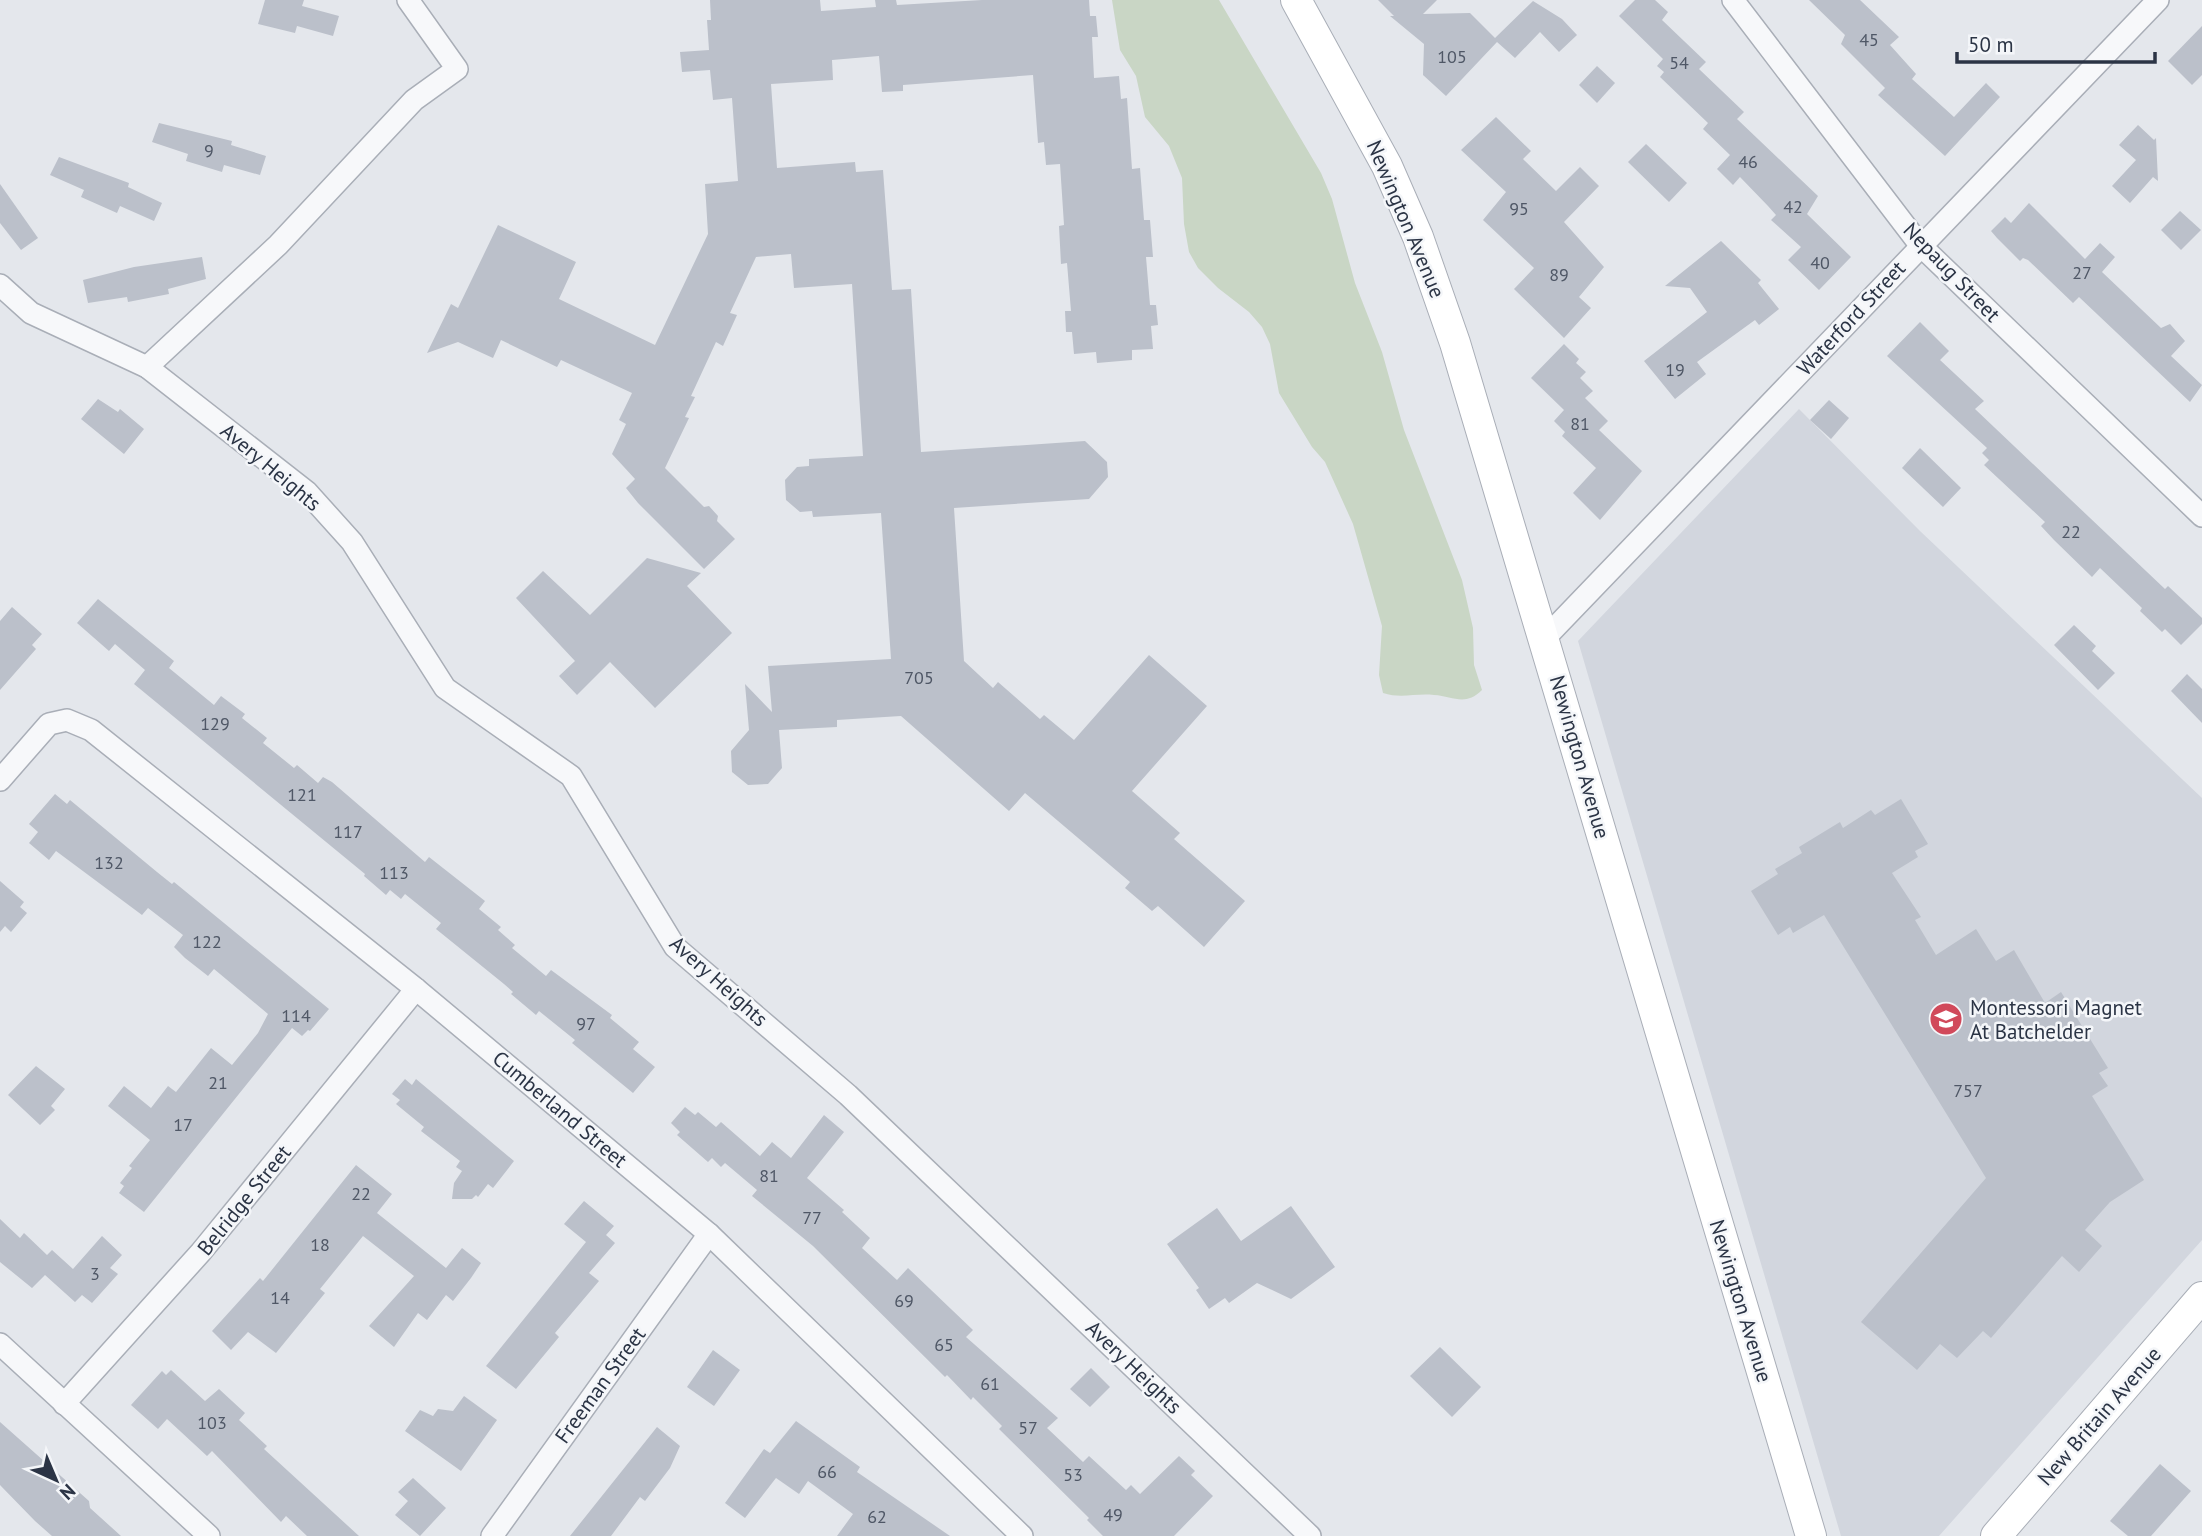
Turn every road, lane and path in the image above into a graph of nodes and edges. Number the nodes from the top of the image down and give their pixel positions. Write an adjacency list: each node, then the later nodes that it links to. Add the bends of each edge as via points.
1 (408, 0): 7 (street, via 457,69 414,100 278,245)
2 (1296, 0): 9 (main road, Newington Avenue, via 1387,166 1418,237)
3 (1733, 0): 5 (street, Nepaug Street)
4 (2158, 0): 5 (street, Waterford Street)
5 (1920, 245): 8 (street, Nepaug Street); 9 (street, Waterford Street)
6 (0, 285): 7 (street, Avery Heights, via 30,313)
7 (147, 367): 20 (street, Avery Heights, via 307,492 352,542 445,688 571,776 675,947 848,1095)
8 (2202, 516)
9 (1546, 637): 21 (main road, Newington Avenue)
10 (0, 780): 11 (street, Cumberland Street, via 49,724 67,720 91,730)
11 (416, 989): 12 (street, Cumberland Street); 15 (street, Belridge Street, via 201,1252)
12 (709, 1234): 16 (street, Cumberland Street); 19 (street, Freeman Street)
13 (2202, 1297): 17 (main road, New Britain Avenue)
14 (0, 1344): 15 (street)
15 (64, 1404): 18 (street)
16 (1018, 1535)
17 (2002, 1535)
18 (209, 1536)
19 (492, 1536)
20 (1310, 1536)
21 (1811, 1536)

